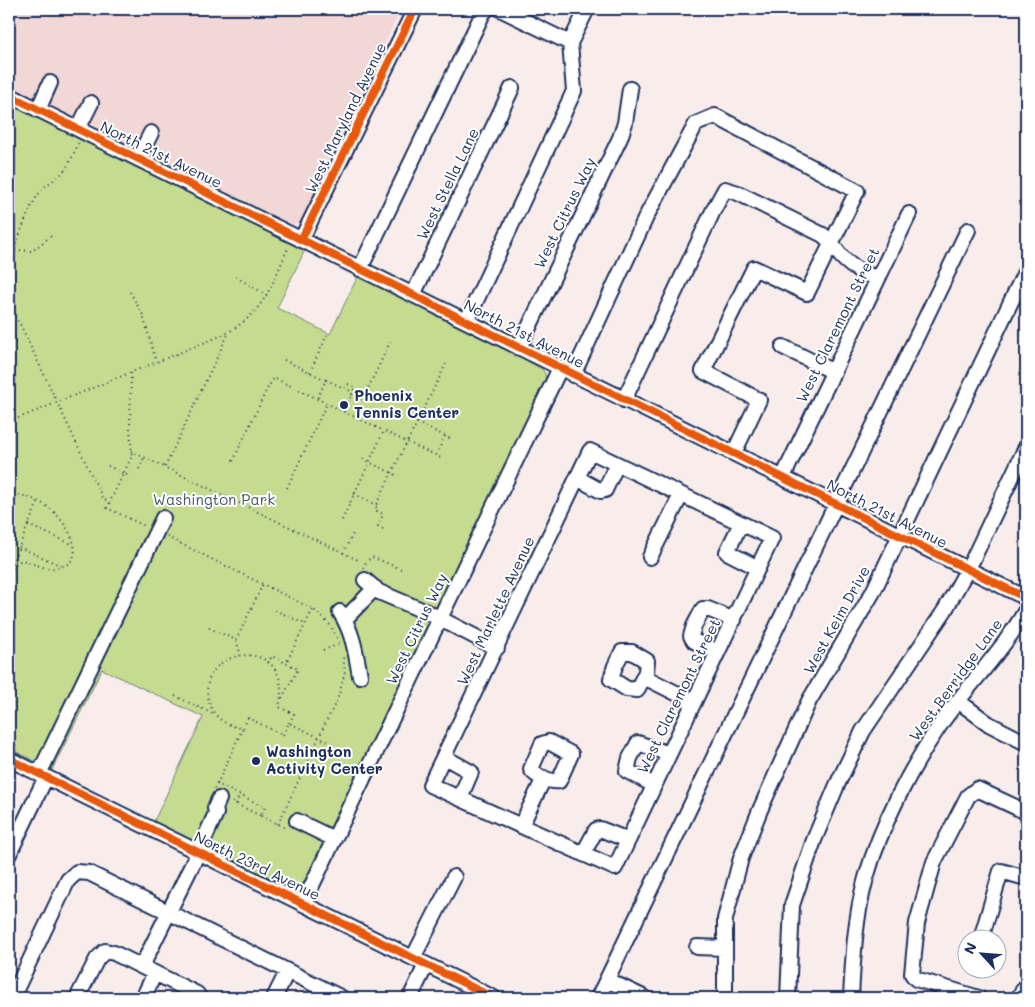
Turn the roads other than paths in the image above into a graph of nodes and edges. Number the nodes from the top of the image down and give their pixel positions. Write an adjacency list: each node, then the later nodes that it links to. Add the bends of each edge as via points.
1 (415, 9): 17 (street, West Maryland Avenue)
2 (487, 9): 19 (street)
3 (500, 9): 5 (street)
4 (587, 9): 5 (street)
5 (570, 43): 23 (street, via 574,91)
6 (50, 83): 11 (street)
7 (512, 88): 22 (street, West Stella Lane)
8 (630, 89): 25 (street, West Citrus Way, via 620,138)
9 (9, 95): 11 (street, North 21st Avenue)
10 (91, 103): 12 (street)
11 (38, 110): 12 (street, North 21st Avenue)
12 (81, 131): 14 (street, North 21st Avenue)
13 (151, 133): 14 (street)
14 (138, 159): 17 (street, North 21st Avenue)
15 (909, 214): 21 (street, West Claremont Street)
16 (968, 230): 35 (street)
17 (295, 242): 19 (street, North 21st Avenue)
18 (831, 242): 21 (street, via 847,264); 26 (street, West Citrus Way, via 856,191 715,116 696,124); 28 (street, via 812,229 738,193 725,190); 30 (street, via 807,293 754,268 703,371 759,400)
19 (360, 268): 22 (street, North 21st Avenue)
20 (1026, 270): 38 (street, West Keim Drive)
21 (878, 279): 27 (street, West Claremont Street)
22 (413, 295): 23 (street, North 21st Avenue)
23 (467, 320): 25 (street, North 21st Avenue)
24 (783, 347): 27 (street)
25 (519, 348): 26 (street, North 21st Avenue)
26 (566, 371): 28 (street, North 21st Avenue); 44 (street, West Citrus Way)
27 (834, 372): 33 (street, West Claremont Street)
28 (624, 400): 30 (street, North 21st Avenue)
29 (1026, 447): 41 (street)
30 (734, 452): 33 (street, North 21st Avenue)
31 (617, 464): 32 (street, West Marlette Avenue, via 590,451); 32 (street, via 605,490); 34 (street)
32 (577, 478): 46 (street, West Marlette Avenue)
33 (783, 478): 35 (street, North 21st Avenue)
34 (681, 494): 37 (street); 39 (street)
35 (836, 504): 38 (street, North 21st Avenue); 81 (street)
36 (163, 518): 56 (street)
37 (741, 523): 40 (street, via 727,552); 40 (street, West Claremont Street, via 772,538)
38 (899, 536): 41 (street, North 21st Avenue); 75 (street, West Keim Drive, via 872,592 810,701 760,810 741,858 729,903)
39 (650, 557)
40 (758, 568): 45 (street, West Claremont Street)
41 (967, 570): 42 (street, North 21st Avenue); 94 (street, via 945,610 863,731 837,785 792,905)
42 (1026, 598)
43 (1026, 610): 50 (street, West Berridge Lane)
44 (440, 619): 46 (street); 48 (street, via 380,592 367,580 342,616 356,650); 64 (street, West Citrus Way)
45 (734, 620): 47 (street, West Claremont Street); 47 (street, via 708,609 703,610 694,626 691,636 694,641)
46 (497, 648): 55 (street, West Marlette Avenue)
47 (718, 652): 51 (street, West Claremont Street)
48 (360, 676)
49 (644, 677): 51 (street)
50 (958, 701): 52 (street, via 989,724); 95 (street, West Berridge Lane, via 926,747 876,848 860,909)
51 (694, 702): 53 (street, West Claremont Street)
52 (1026, 744)
53 (669, 754): 58 (street, West Claremont Street); 58 (street, via 638,743 630,758 627,771)
54 (12, 755): 56 (street, North 23rd Avenue)
55 (444, 757): 59 (street, via 471,772); 59 (street, West Marlette Avenue, via 430,785)
56 (42, 776): 66 (street, North 23rd Avenue); 67 (street)
57 (544, 778): 63 (street)
58 (654, 785): 65 (street, West Claremont Street)
59 (460, 798): 63 (street)
60 (220, 799): 66 (street)
61 (1026, 812): 96 (street, via 977,789 968,796 934,862 916,923 912,974 916,979)
62 (297, 821): 64 (street)
63 (521, 826): 68 (street)
64 (334, 839): 71 (street, West Citrus Way)
65 (628, 840): 68 (street, via 596,830); 68 (street, West Claremont Street, via 615,868)
66 (198, 853): 71 (street, North 23rd Avenue); 72 (street)
67 (9, 854)
68 (583, 854)
69 (454, 878): 76 (street)
70 (1026, 878): 73 (street, via 1002,871)
71 (303, 904): 76 (street, North 23rd Avenue)
72 (168, 912): 78 (street); 79 (street); 83 (street, via 89,873 77,872 68,880)
73 (984, 930)
74 (698, 947): 75 (street)
75 (724, 948): 93 (street, West Keim Drive)
76 (413, 958): 77 (street, North 23rd Avenue)
77 (426, 965): 89 (street); 90 (street, North 23rd Avenue)
78 (142, 966): 80 (street); 84 (street, via 104,951 96,959)
79 (287, 972): 87 (street); 88 (street)
80 (155, 973): 85 (street); 86 (street)
81 (607, 980): 91 (street); 92 (street)
82 (1026, 986): 97 (street)
83 (12, 998)
84 (77, 998)
85 (143, 998)
86 (199, 998)
87 (274, 998)
88 (342, 998)
89 (410, 998)
90 (494, 998)
91 (598, 998)
92 (645, 998)
93 (725, 998)
94 (788, 998)
95 (851, 998)
96 (978, 998)
97 (1018, 998)

